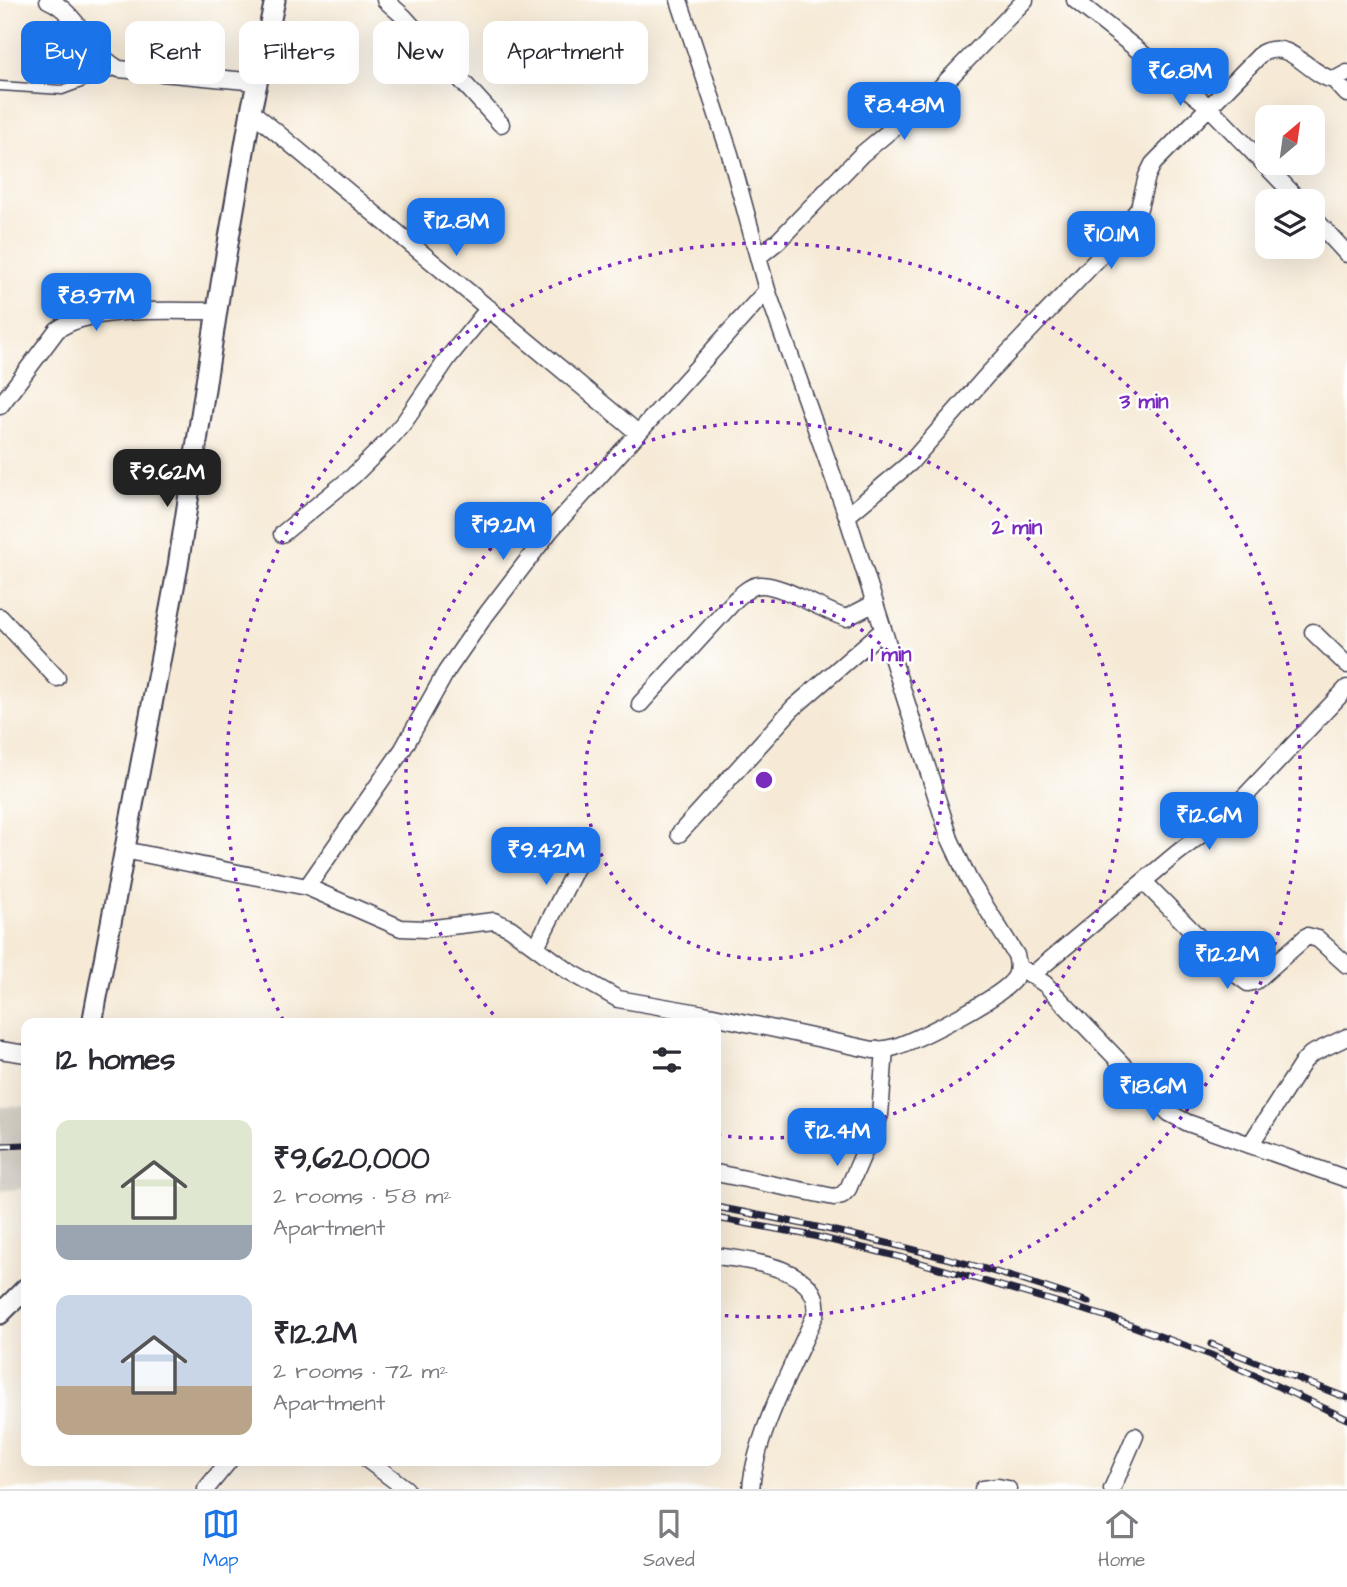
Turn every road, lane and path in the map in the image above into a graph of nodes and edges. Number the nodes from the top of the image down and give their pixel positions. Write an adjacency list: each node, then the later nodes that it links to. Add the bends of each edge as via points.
1 (48, 0): 8 (street, via 65,11 106,62)
2 (275, 0): 7 (street)
3 (385, 0): 16 (street)
4 (679, 0): 20 (street)
5 (1025, 0): 20 (street, via 933,95 862,154)
6 (1075, 0): 14 (street)
7 (270, 21)
8 (119, 69): 10 (street); 12 (lane, via 62,90)
9 (1341, 77): 13 (street); 14 (street, via 1321,76 1292,54 1270,49)
10 (239, 80)
11 (257, 84): 15 (street)
12 (0, 86)
13 (1347, 94)
14 (1208, 106): 17 (street); 26 (street, via 1153,164 1139,208 1112,244 910,463)
15 (251, 111): 22 (street); 23 (street)
16 (501, 124)
17 (1288, 189)
18 (1325, 230): 19 (street)
19 (1347, 254)
20 (758, 257): 21 (street)
21 (767, 290): 25 (street); 26 (street)
22 (489, 308): 25 (street); 27 (street, via 381,449)
23 (217, 311): 24 (street, via 101,314 67,322); 38 (street, via 178,566)
24 (0, 406)
25 (638, 433): 40 (street, via 550,531 482,620 446,672 403,749)
26 (847, 516): 28 (street)
27 (282, 534)
28 (875, 603): 30 (street); 35 (street, via 846,618 776,588 751,587)
29 (0, 617): 33 (street)
30 (883, 630): 36 (street, via 793,708); 43 (street, via 950,839 969,880)
31 (1313, 632): 32 (street)
32 (1347, 665)
33 (57, 678)
34 (1347, 688): 39 (street, via 1229,813)
35 (640, 704)
36 (679, 834)
37 (588, 844): 41 (street)
38 (124, 850): 40 (street); 44 (street)
39 (1144, 882): 42 (street, via 1248,983 1307,936 1318,939); 43 (street)
40 (307, 887): 41 (street, via 401,928 495,921)
41 (536, 947): 47 (street, via 618,999)
42 (1347, 965)
43 (1025, 971): 47 (street, via 982,1004); 49 (street, via 1045,984 1169,1113)
44 (93, 1018)
45 (1347, 1037): 49 (street, via 1304,1060)
46 (2, 1048): 48 (street)
47 (885, 1049): 50 (street, via 880,1115 842,1195)
48 (21, 1053)
49 (1250, 1145): 51 (street)
50 (721, 1174)
51 (1347, 1179)
52 (721, 1257): 60 (street, via 749,1261 800,1279 817,1303 771,1415)
53 (21, 1294): 54 (street)
54 (0, 1314)
55 (1135, 1436): 63 (street)
56 (225, 1466): 58 (street)
57 (376, 1466): 59 (street)
58 (206, 1489)
59 (406, 1489)
60 (751, 1489)
61 (983, 1489): 62 (street)
62 (1008, 1489)
63 (1112, 1489)

